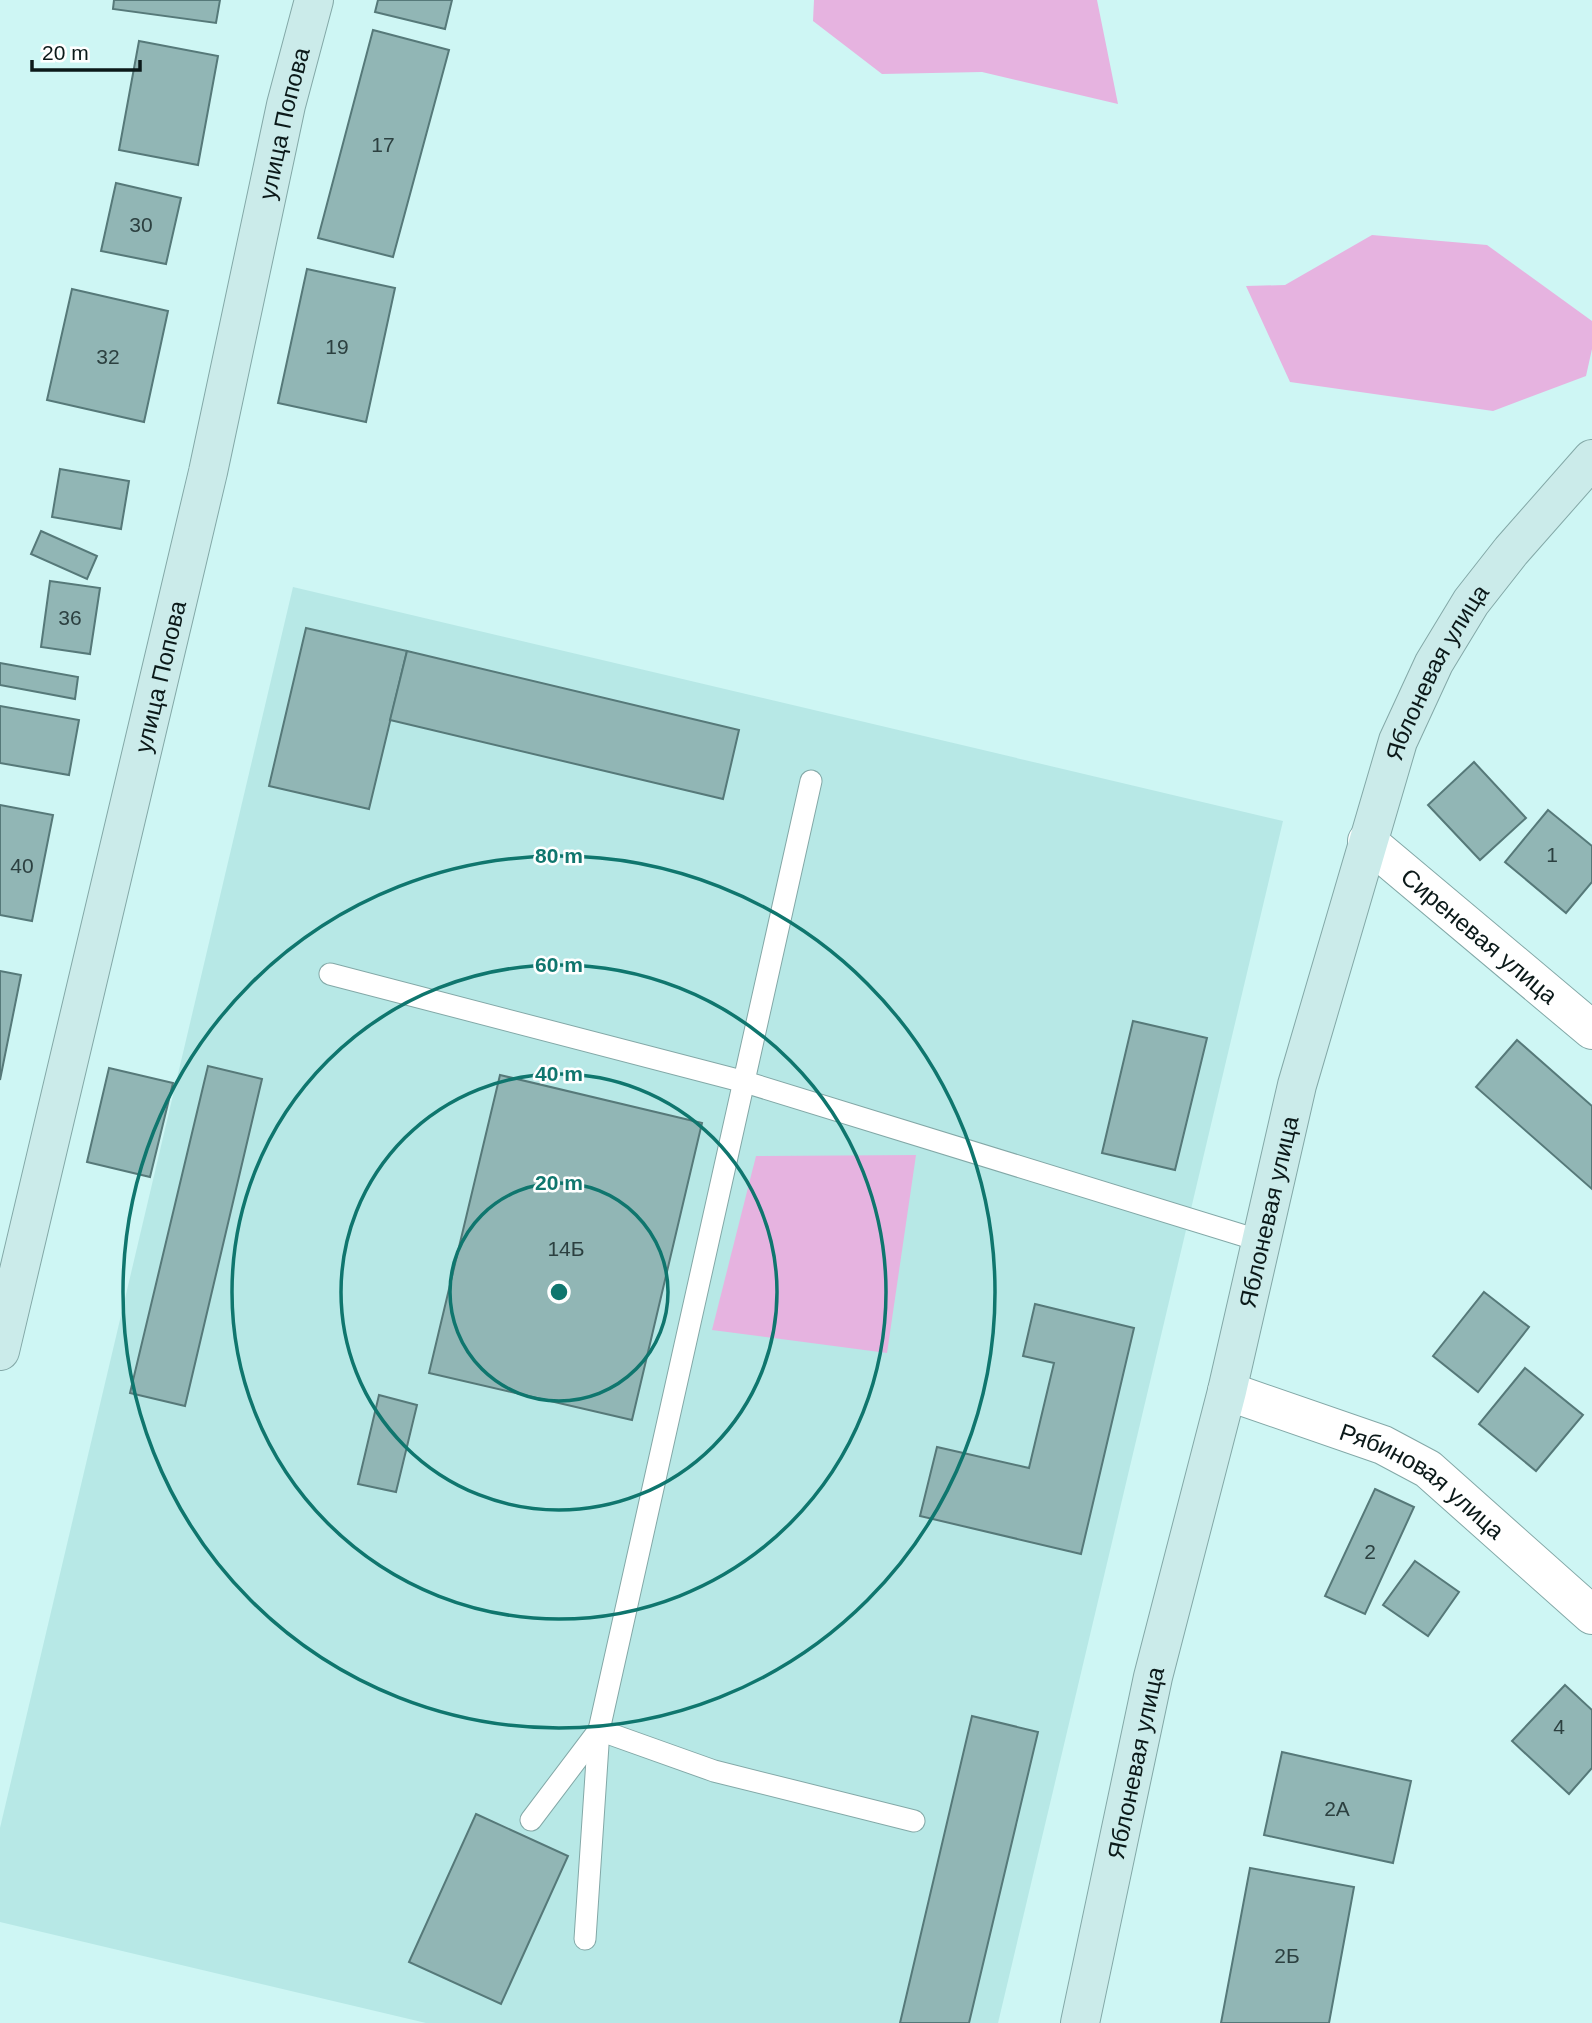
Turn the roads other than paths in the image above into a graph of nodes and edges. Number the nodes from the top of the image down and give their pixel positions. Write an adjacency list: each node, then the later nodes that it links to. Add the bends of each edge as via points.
1 (314, 0): 9 (street, улица Попова, via 286,105 205,485)
2 (1592, 459): 4 (street, Яблоневая улица, via 1471,602 1434,663 1398,741)
3 (811, 781): 7 (lane)
4 (1367, 841): 6 (street, Сиреневая улица); 8 (street, Яблоневая улица, via 1297,1085)
5 (330, 974): 7 (lane)
6 (1592, 1030)
7 (745, 1082): 8 (lane); 12 (lane)
8 (1261, 1241): 10 (street, Яблоневая улица)
9 (0, 1351)
10 (1227, 1391): 11 (street, Рябиновая улица, via 1383,1445 1428,1468); 16 (street, Яблоневая улица, via 1153,1677)
11 (1592, 1615)
12 (599, 1730): 13 (lane); 14 (lane, via 714,1771); 15 (lane)
13 (531, 1820)
14 (914, 1821)
15 (585, 1939)
16 (1080, 2023)

